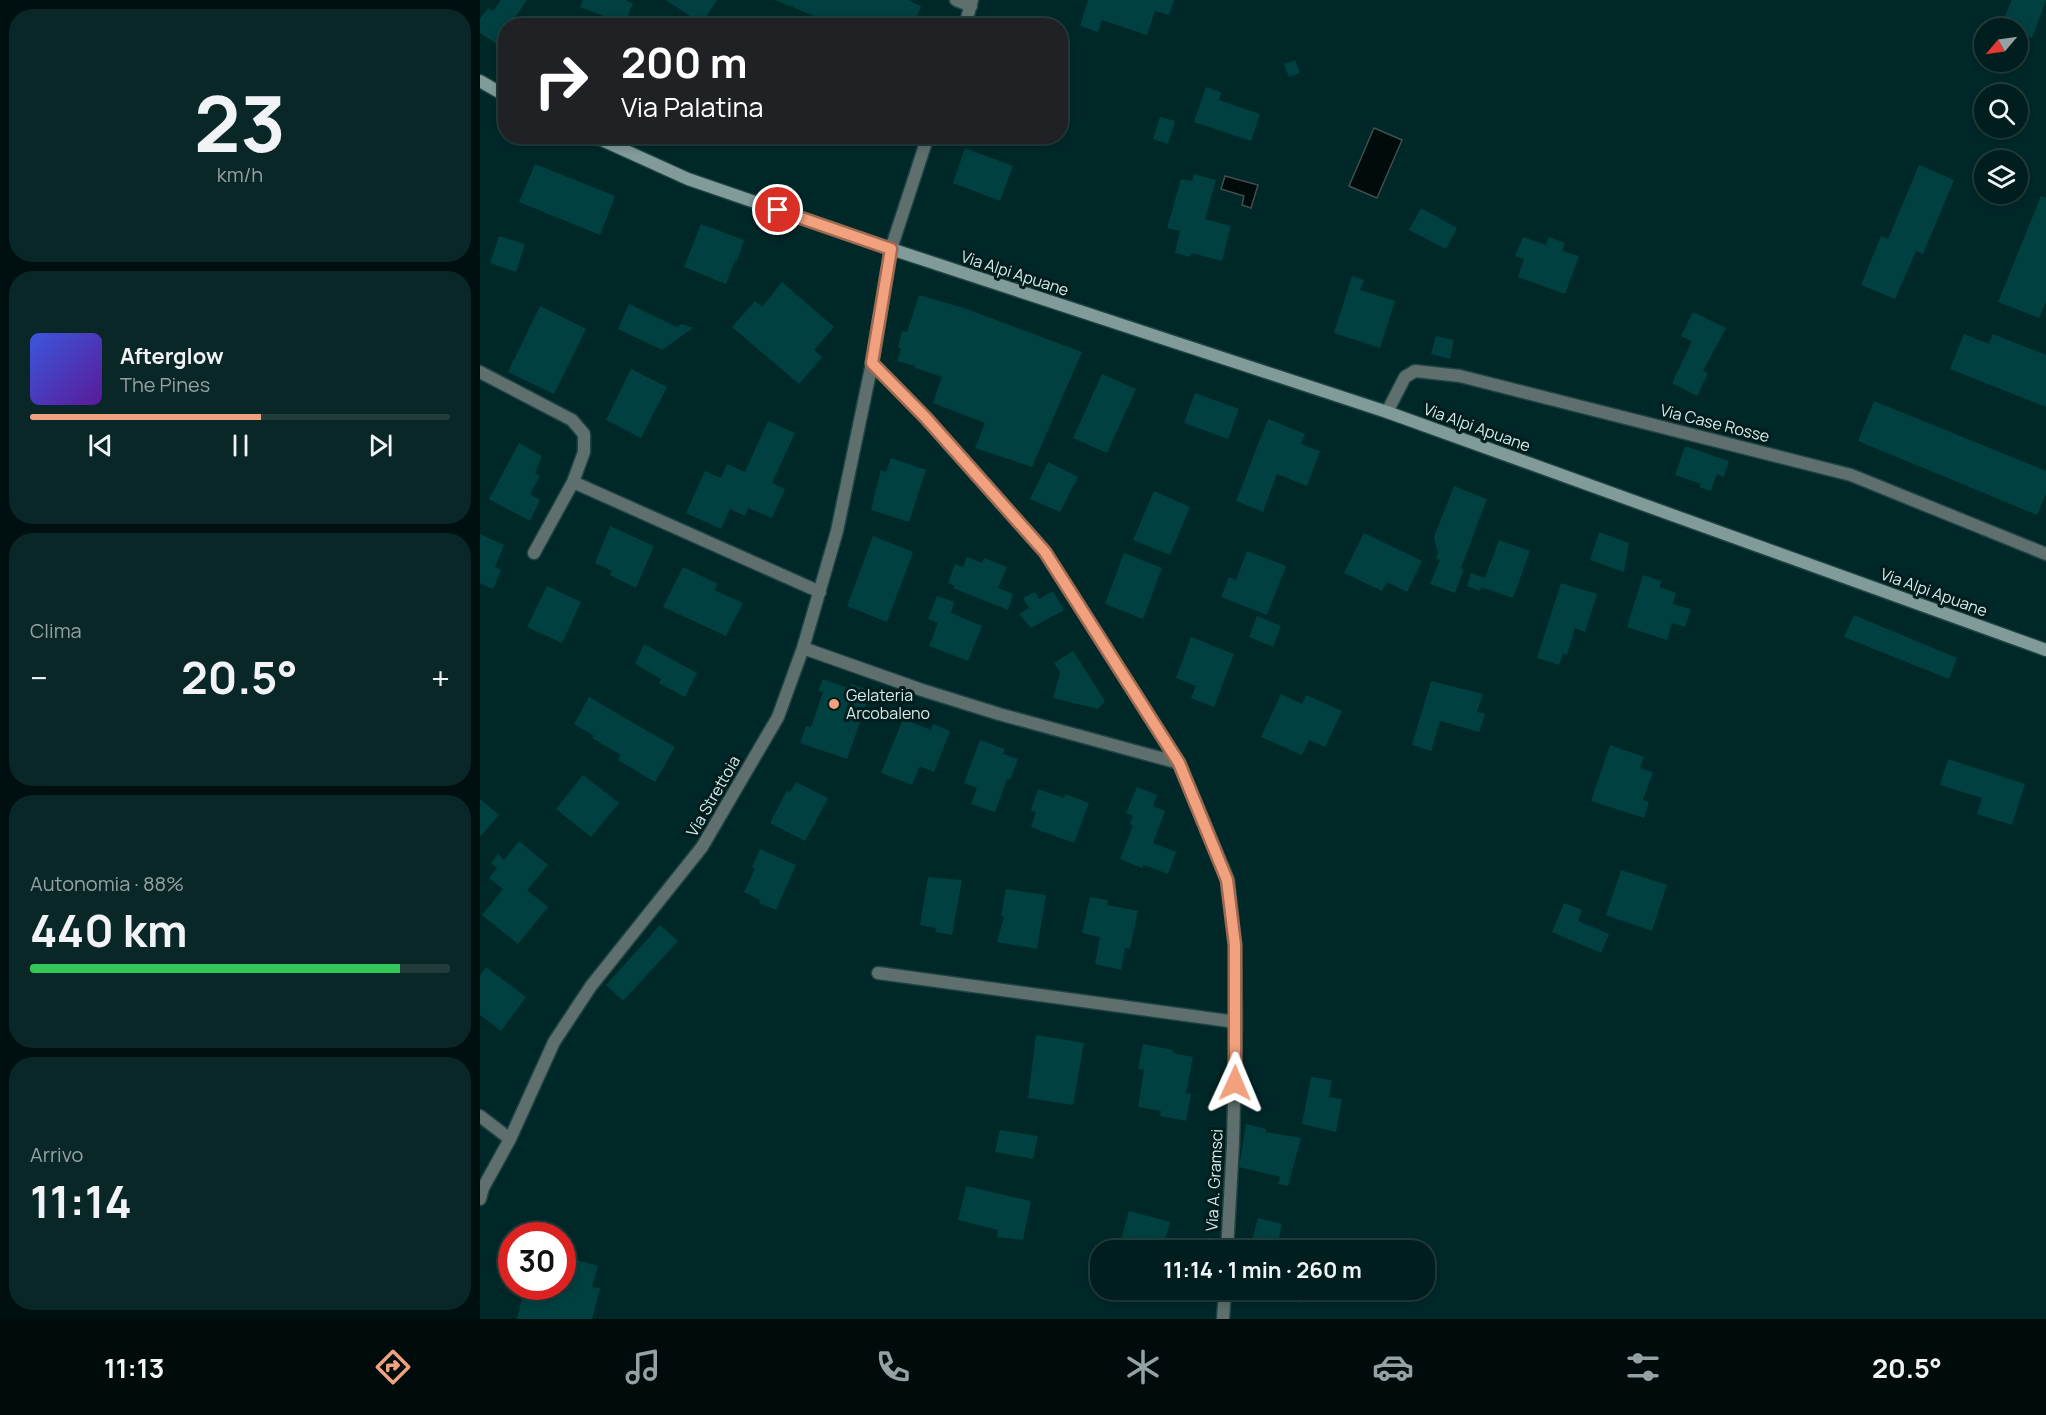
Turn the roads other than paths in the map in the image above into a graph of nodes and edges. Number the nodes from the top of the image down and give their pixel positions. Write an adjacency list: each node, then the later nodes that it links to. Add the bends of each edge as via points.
1 (956, 0): 2 (street)
2 (972, 3): 3 (street)
3 (967, 18)
4 (480, 81): 5 (main road)
5 (498, 91)
6 (611, 144): 8 (main road, Via Alpi Apuane, via 688,179)
7 (925, 144): 8 (street, Via Strettoia)
8 (891, 249): 9 (street, Via Strettoia); 11 (main road, Via Alpi Apuane)
9 (872, 363): 15 (street, Via Strettoia, via 837,531); 18 (street, Via A. Gramsci, via 1045,552)
10 (480, 372): 12 (street, via 572,420 584,434 584,452)
11 (1387, 412): 14 (street, Via Case Rosse, via 1405,377 1415,371 1460,376 1851,475); 17 (main road, Via Alpi Apuane)
12 (573, 482): 13 (street); 15 (street)
13 (534, 553)
14 (2046, 554)
15 (820, 592): 16 (street, Via Strettoia)
16 (803, 648): 18 (street, via 999,714); 22 (street, Via Strettoia, via 778,717 702,847 591,986 554,1042)
17 (2046, 651)
18 (1179, 763): 20 (street, Via A. Gramsci, via 1227,880 1235,945)
19 (878, 973): 20 (street)
20 (1236, 1022): 24 (street, Via A. Gramsci)
21 (480, 1116): 22 (street)
22 (510, 1139): 23 (street, Via Strettoia)
23 (480, 1199)
24 (1228, 1240)
25 (1224, 1300): 26 (street)
26 (1223, 1319)

